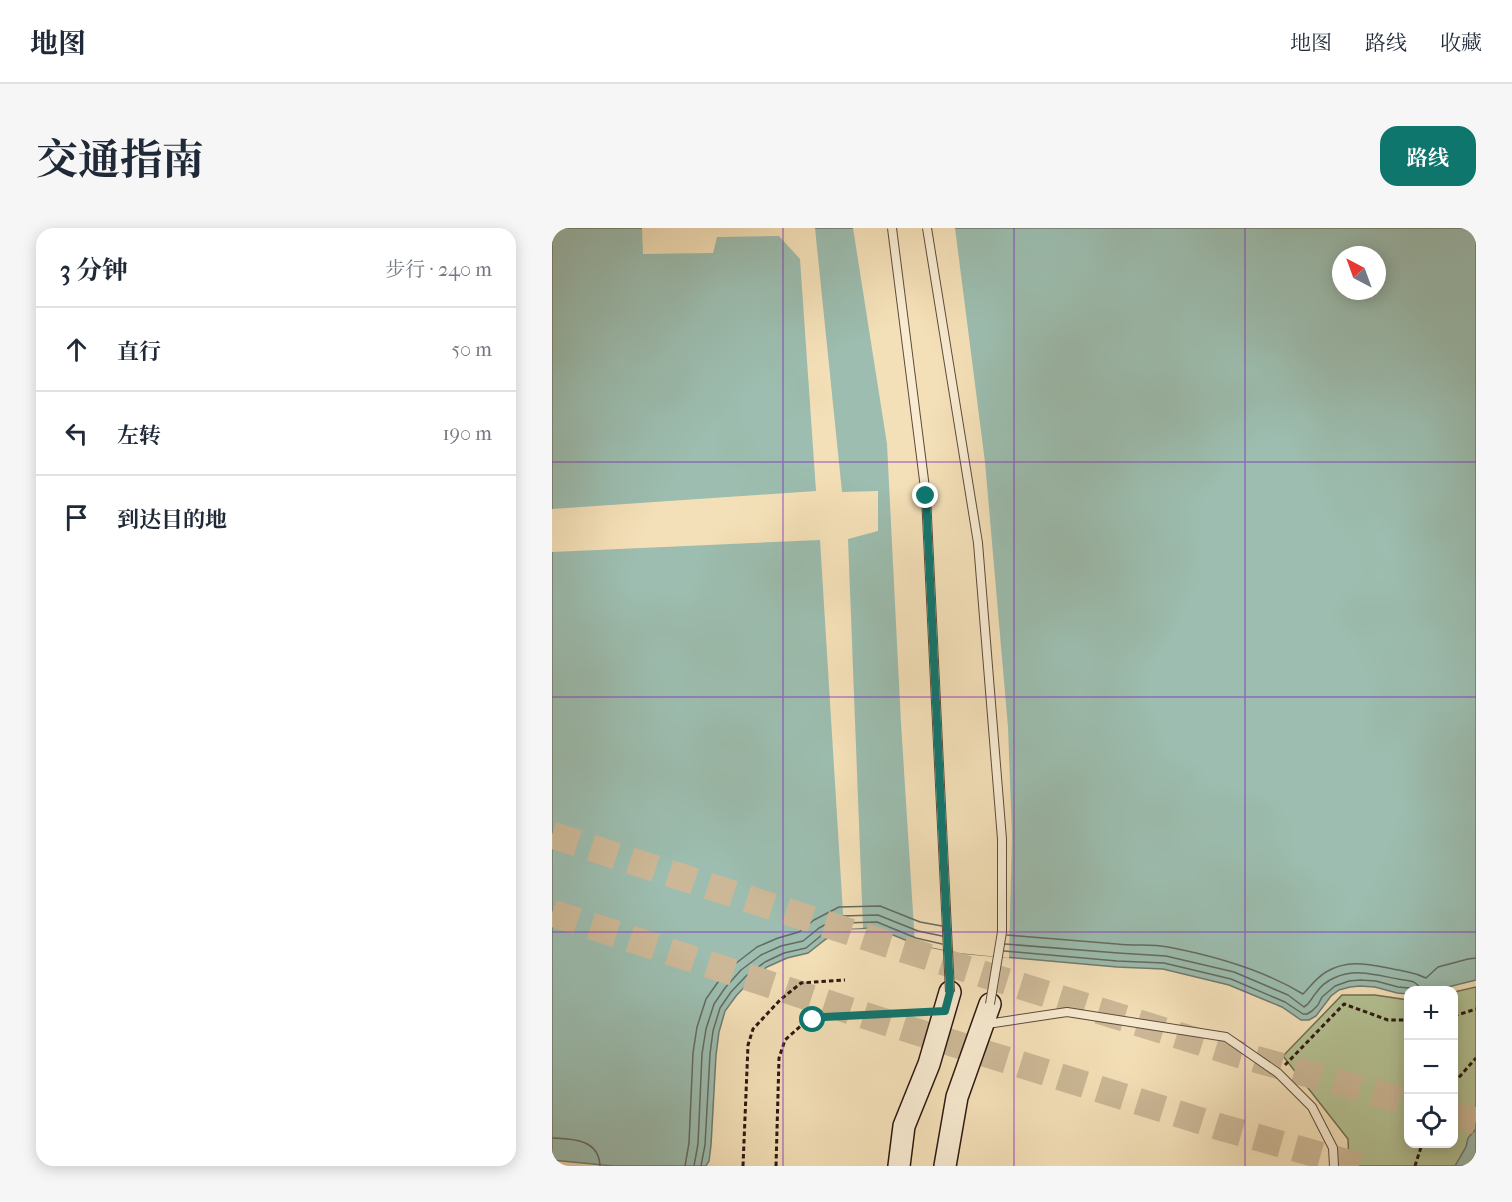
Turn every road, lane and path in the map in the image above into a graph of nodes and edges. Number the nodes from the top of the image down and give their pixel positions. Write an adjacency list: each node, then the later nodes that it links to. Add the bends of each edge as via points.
1 (892, 228): 4 (lane, bridge, via 926,496)
2 (927, 228): 5 (lane, bridge, via 978,543 1002,838 1002,932)
3 (844, 980): 14 (path, via 801,983 753,1029 748,1045)
4 (948, 1001): 15 (path, via 824,1017 794,1031 779,1058); 16 (street, via 904,1126)
5 (990, 1004): 9 (street)
6 (1476, 1009): 7 (path)
7 (1458, 1015)
8 (1404, 1020): 11 (path, via 1388,1020 1344,1004)
9 (982, 1024): 11 (lane, via 1067,1012 1226,1037); 17 (street, via 957,1097)
10 (1476, 1058): 12 (path)
11 (1278, 1073): 18 (lane, via 1312,1107 1333,1148)
12 (1458, 1078)
13 (1420, 1148): 19 (path)
14 (743, 1166)
15 (776, 1166)
16 (899, 1166)
17 (945, 1166)
18 (1334, 1166)
19 (1415, 1166)

